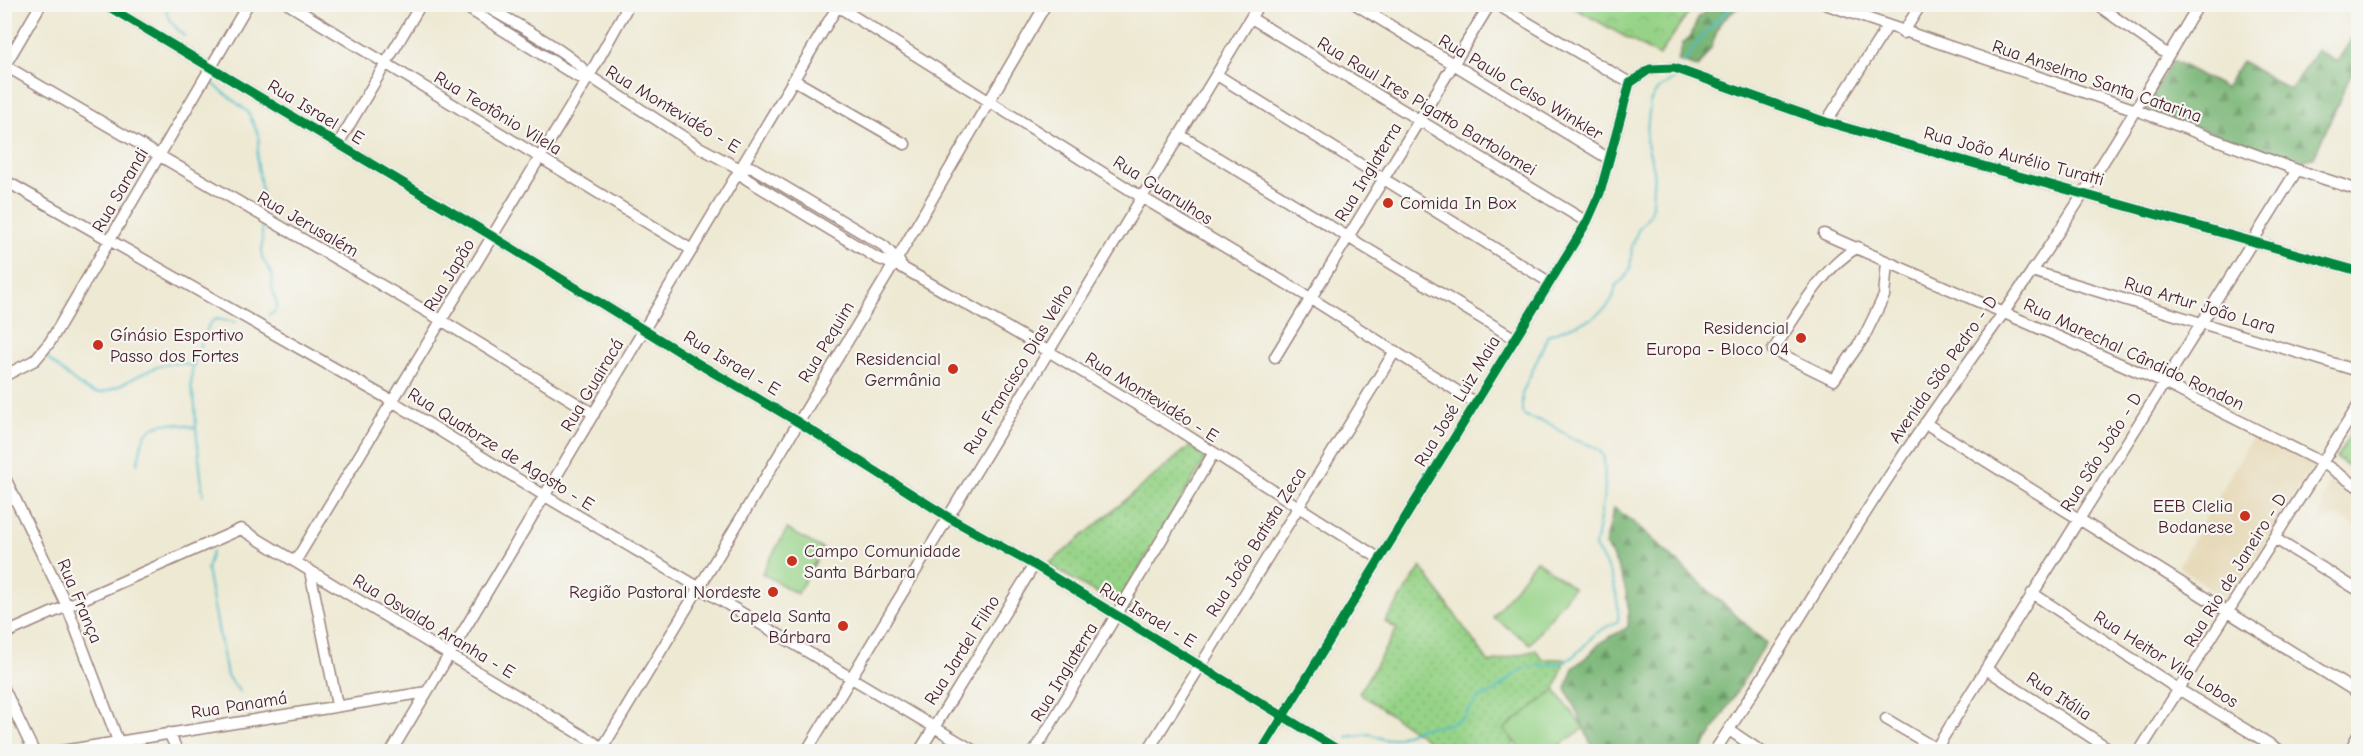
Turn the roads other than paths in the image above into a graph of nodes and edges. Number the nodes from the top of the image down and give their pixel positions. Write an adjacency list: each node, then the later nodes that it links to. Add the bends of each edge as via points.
1 (41, 4): 25 (street)
2 (104, 4): 26 (street, Rua Israel - E)
3 (248, 4): 26 (street, Rua Sarandi)
4 (288, 4): 24 (street, Rua Teotônio Vilela)
5 (421, 4): 24 (street)
6 (461, 4): 28 (street, Rua Montevidéo - E, via 578,77)
7 (482, 4): 28 (street, Rua Montevidéo - E, via 563,53)
8 (629, 4): 28 (street, Rua Japão)
9 (1046, 4): 31 (street, Rua Pequim)
10 (1259, 4): 19 (street, Rua Francisco Dias Velho)
11 (1355, 4): 23 (street, Rua Paulo Celso Winkler)
12 (1490, 4): 23 (street, Rua Inglaterra)
13 (1496, 4): 30 (street)
14 (1825, 4): 20 (street, Rua Anselmo Santa Catarina)
15 (1921, 4): 21 (street)
16 (2096, 4): 22 (street)
17 (2199, 4): 22 (street, Avenida São Pedro - D)
18 (837, 5): 29 (street, Rua Guairacá); 31 (street, Rua Guarulhos)
19 (1251, 18): 27 (street, Rua Francisco Dias Velho); 33 (street, Rua Raul Ires Pigatto Bartolomei)
20 (1887, 27): 21 (street, Rua Anselmo Santa Catarina); 34 (street)
21 (1903, 33): 32 (street, Rua Anselmo Santa Catarina)
22 (2168, 55): 32 (street, Avenida São Pedro - D)
23 (1453, 64): 33 (street, Rua Inglaterra); 40 (street, Rua Paulo Celso Winkler)
24 (385, 65): 36 (street); 39 (street, Rua Teotônio Vilela)
25 (5, 66): 38 (street, Rua Jerusalém)
26 (211, 68): 36 (street, Rua Israel - E); 38 (street, Rua Sarandi)
27 (1217, 75): 35 (street, Rua Francisco Dias Velho); 43 (street)
28 (589, 76): 39 (street, Rua Japão); 41 (street, Rua Montevidéo - E)
29 (794, 81): 37 (street); 41 (street, Rua Guairacá)
30 (1630, 83): 34 (street, Rua João Aurélio Turatti, via 1644,72 1674,68); 40 (street, Rua José Luiz Maia)
31 (991, 101): 47 (street, Rua Guarulhos); 57 (street, Rua Pequim)
32 (2136, 110): 42 (street, Rua Anselmo Santa Catarina); 46 (street, Avenida São Pedro - D)
33 (1419, 120): 43 (street, Rua Inglaterra); 48 (street, Rua Raul Ires Pigatto Bartolomei)
34 (1826, 122): 46 (street, Rua João Aurélio Turatti)
35 (1180, 135): 47 (street, Rua Francisco Dias Velho); 51 (street)
36 (338, 144): 50 (street, Rua Israel - E)
37 (905, 144)
38 (159, 155): 52 (street, Rua Sarandi); 63 (street, Rua Jerusalém)
39 (539, 156): 50 (street, Rua Japão); 55 (street, Rua Teotônio Vilela)
40 (1608, 159): 48 (street, Rua José Luiz Maia)
41 (740, 169): 55 (street, Rua Guairacá); 57 (street, Rua Montevidéo - E, via 748,180 877,258)
42 (2297, 170): 45 (street, Rua Anselmo Santa Catarina); 53 (street, Rua São João - D)
43 (1383, 178): 51 (street, Rua Inglaterra); 60 (street)
44 (4, 180): 52 (street, Rua Quatorze de Agosto - E)
45 (2358, 190)
46 (2085, 192): 53 (street, Rua João Aurélio Turatti); 58 (street, Avenida São Pedro - D)
47 (1143, 198): 61 (street, Rua Guarulhos); 67 (street, Rua Francisco Dias Velho)
48 (1587, 222): 60 (street, Rua José Luiz Maia)
49 (1824, 234): 54 (street, Rua Marechal Cândido Rondon)
50 (492, 236): 63 (street, Rua Japão); 65 (street, Rua Israel - E)
51 (1348, 237): 61 (street, Rua Inglaterra); 66 (street)
52 (111, 240): 71 (street, Rua Sarandi, via 43,352); 73 (street, Rua Quatorze de Agosto - E)
53 (2254, 242): 59 (street, Rua João Aurélio Turatti); 64 (street, Rua São João - D)
54 (1858, 247): 56 (street, Rua Marechal Cândido Rondon); 56 (street, via 1830,271 1773,350 1834,380 1864,337 1884,296)
55 (692, 250): 65 (street, Rua Guairacá)
56 (1887, 262): 62 (street, Rua Marechal Cândido Rondon)
57 (898, 264): 67 (street, Rua Montevidéo - E); 77 (street, Rua Pequim)
58 (2032, 271): 62 (street, Avenida São Pedro - D); 64 (street, Rua Artur João Lara)
59 (2358, 271)
60 (1549, 282): 66 (street, Rua José Luiz Maia)
61 (1312, 299): 68 (street, Rua Guarulhos); 69 (street, Rua Inglaterra)
62 (2003, 311): 72 (street, Rua Marechal Cândido Rondon); 78 (street, Avenida São Pedro - D)
63 (441, 320): 73 (street, Rua Japão); 76 (street, Rua Jerusalém)
64 (2202, 323): 70 (street, Rua Artur João Lara); 72 (street, Rua São João - D)
65 (644, 330): 76 (street, Rua Guairacá); 77 (street, Rua Israel - E)
66 (1514, 338): 74 (street, Rua José Luiz Maia)
67 (1048, 351): 79 (street, Rua Montevidéo - E); 85 (street, Rua Francisco Dias Velho)
68 (1395, 351): 74 (street, Rua Guarulhos); 84 (street, Rua João Batista Zeca)
69 (1275, 357)
70 (2358, 371)
71 (4, 376)
72 (2164, 383): 80 (street, Rua Marechal Cândido Rondon); 86 (street, Rua São João - D)
73 (392, 401): 83 (street, Rua Quatorze de Agosto - E); 89 (street, Rua Japão)
74 (1476, 403): 88 (street, Rua José Luiz Maia)
75 (2358, 406): 80 (street, Rua Rio de Janeiro - D)
76 (594, 414): 83 (street, Rua Guairacá)
77 (798, 422): 85 (street, Rua Israel - E); 92 (street, Rua Pequim)
78 (1925, 423): 86 (street); 111 (street, Avenida São Pedro - D, via 1848,538)
79 (1213, 454): 84 (street, Rua Montevidéo - E); 97 (street, Rua Inglaterra)
80 (2323, 463): 82 (street, Rua Marechal Cândido Rondon); 87 (street, Rua Rio de Janeiro - D)
81 (4, 476): 95 (street, Rua França)
82 (2358, 487)
83 (545, 496): 92 (street, Rua Quatorze de Agosto - E); 99 (street, Rua Guairacá)
84 (1297, 506): 88 (street, Rua Montevidéo - E); 100 (street, Rua João Batista Zeca)
85 (948, 517): 90 (street, Rua Israel - E); 102 (street, Rua Francisco Dias Velho)
86 (2080, 518): 94 (street, Rua São João - D); 96 (street)
87 (2274, 538): 93 (street); 96 (street, Rua Rio de Janeiro - D)
88 (1380, 559): 108 (street, Rua José Luiz Maia)
89 (295, 562): 91 (street, Rua Osvaldo Aranha - E); 95 (street, Rua Osvaldo Aranha - E, via 241,529)
90 (1034, 565): 97 (street, Rua Israel - E); 110 (street, Rua Jardel Filho)
91 (310, 571): 99 (street, Rua Osvaldo Aranha - E); 107 (street)
92 (699, 587): 102 (street, Rua Quatorze de Agosto - E); 115 (street, Rua Pequim)
93 (2358, 590)
94 (2032, 593): 101 (street, Rua São João - D); 103 (street, Rua Heitor Vila Lobos)
95 (67, 606): 98 (street); 114 (street, Rua França)
96 (2229, 611): 103 (street, Rua Rio de Janeiro - D); 106 (street)
97 (1117, 615): 100 (street, Rua Israel - E); 124 (street, Rua Inglaterra)
98 (4, 634)
99 (449, 655): 105 (street, Rua Guairacá); 115 (street, Rua Osvaldo Aranha - E)
100 (1200, 666): 108 (street, Rua Israel - E); 125 (street, Rua João Batista Zeca)
101 (1986, 669): 116 (street, Rua São João - D); 130 (street, Rua Itália)
102 (851, 677): 110 (street, Rua Quatorze de Agosto - E); 121 (street, Rua Francisco Dias Velho)
103 (2178, 688): 131 (street, Rua Rio de Janeiro - D); 132 (street, Rua Heitor Vila Lobos)
104 (4, 689): 117 (street)
105 (427, 692): 107 (street, Rua Panamá); 120 (street, Rua Guairacá)
106 (2358, 693)
107 (337, 705): 112 (street, Rua Panamá)
108 (1283, 716): 126 (street, Rua José Luiz Maia); 127 (street, Rua Israel - E)
109 (1886, 718): 116 (street)
110 (934, 727): 122 (street, Rua Jardel Filho); 123 (street, Rua Quatorze de Agosto - E)
111 (1729, 730): 128 (street, Avenida São Pedro - D); 129 (street)
112 (169, 733): 114 (street, Rua Panamá); 119 (street)
113 (2358, 735): 133 (street)
114 (118, 741): 118 (street, Rua Panamá)
115 (604, 750)
116 (1936, 751)
117 (34, 752)
118 (56, 752)
119 (178, 752)
120 (391, 752)
121 (806, 752)
122 (919, 752)
123 (976, 752)
124 (1034, 752)
125 (1147, 752)
126 (1260, 752)
127 (1342, 752)
128 (1714, 752)
129 (1762, 752)
130 (2114, 752)
131 (2139, 752)
132 (2283, 752)
133 (2349, 752)

